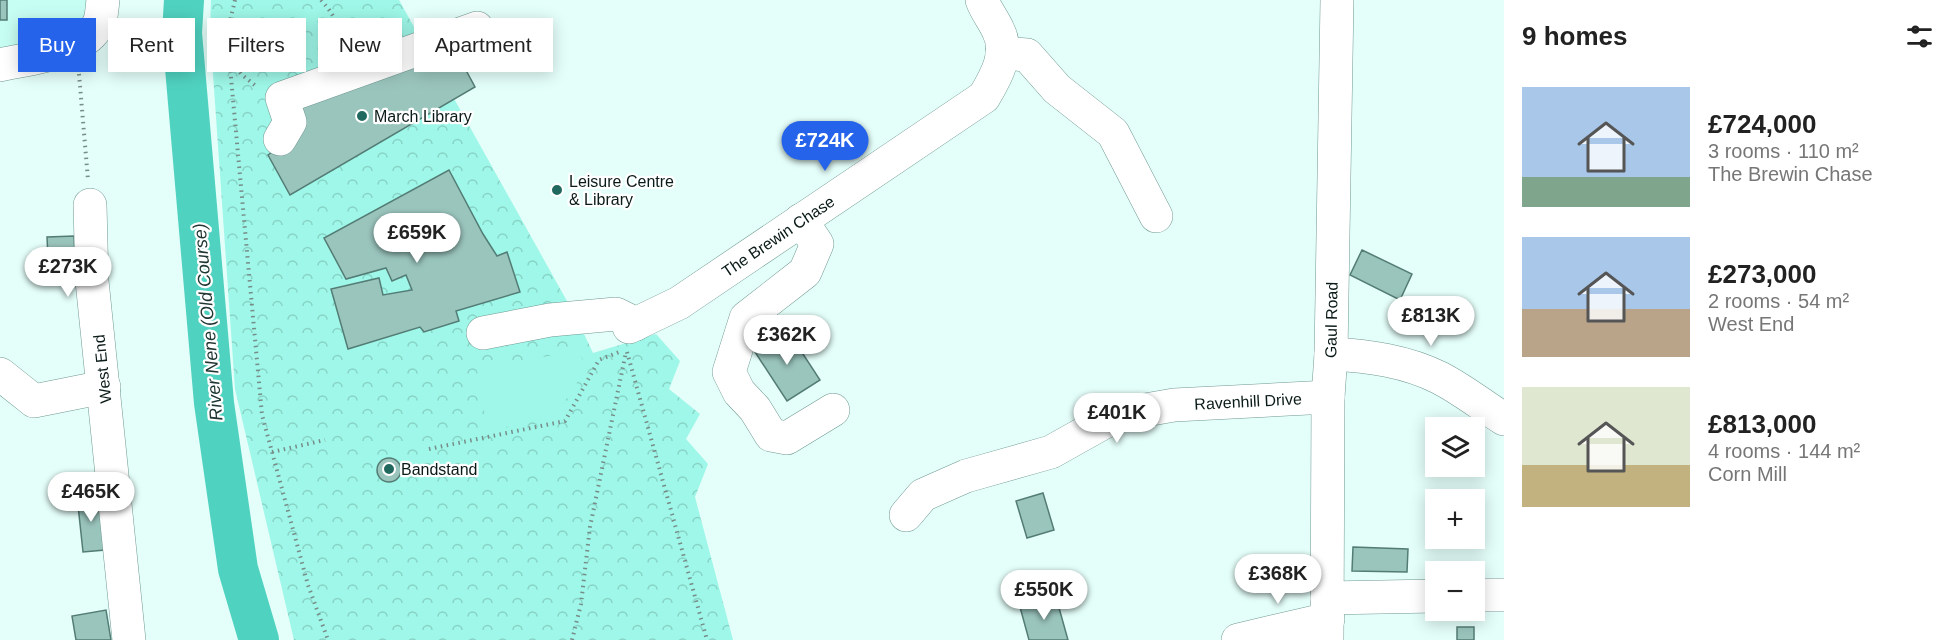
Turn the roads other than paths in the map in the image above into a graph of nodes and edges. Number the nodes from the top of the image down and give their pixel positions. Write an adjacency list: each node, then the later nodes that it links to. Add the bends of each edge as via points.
1 (104, 0): 6 (street, via 100,22 90,37 77,46)
2 (982, 0): 5 (street, The Brewin Chase, via 1000,32)
3 (1337, 0): 12 (street, Gaul Road)
4 (414, 50): 7 (street, via 295,93 291,122)
5 (1002, 53): 9 (street, via 1027,56 1057,89 1113,133); 10 (street, The Brewin Chase, via 998,74 984,96)
6 (0, 65)
7 (280, 140)
8 (90, 204): 14 (street, West End, via 92,281)
9 (1156, 216)
10 (801, 220): 11 (street, The Brewin Chase, via 631,337 616,314 550,320); 16 (street, via 817,244 805,272 746,318 729,372 771,435 788,438)
11 (483, 333)
12 (1331, 354): 15 (street, Gaul Road); 17 (street, via 1403,364 1441,379)
13 (0, 374): 14 (street, via 34,401)
14 (104, 387): 23 (street, West End)
15 (1328, 398): 18 (street, Ravenhill Drive, via 1174,405 1117,416 1051,452 966,476 923,495); 22 (street, Gaul Road)
16 (833, 410)
17 (1504, 419)
18 (906, 514)
19 (1485, 595): 20 (street)
20 (1504, 595)
21 (1425, 598): 22 (street)
22 (1328, 619): 24 (street)
23 (129, 640)
24 (1238, 640)

